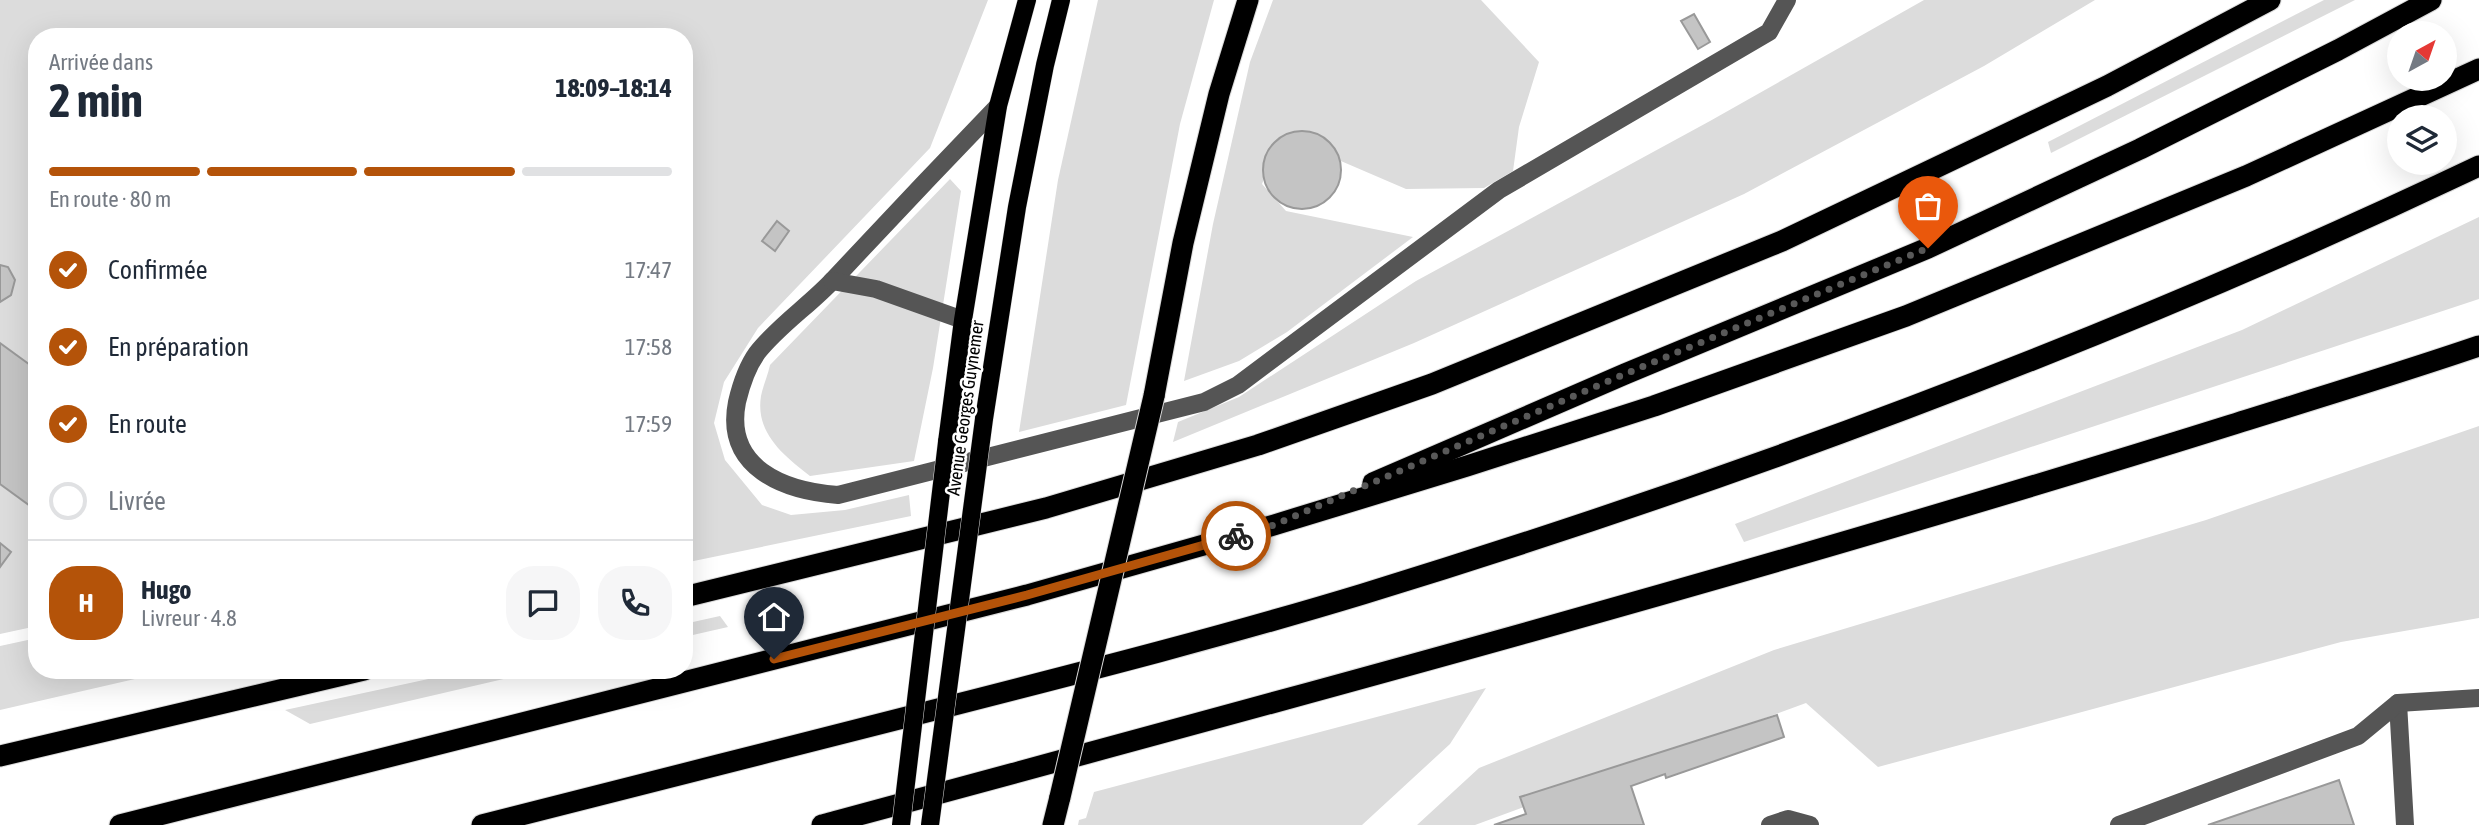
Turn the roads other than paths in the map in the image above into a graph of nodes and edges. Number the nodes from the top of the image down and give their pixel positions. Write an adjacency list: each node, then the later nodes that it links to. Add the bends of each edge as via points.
1 (1027, 0): 8 (main road, Avenue Georges Guynemer)
2 (1061, 0): 23 (main road, Avenue Georges Guynemer, bridge, via 1017,206)
3 (1248, 0): 24 (highway, bridge, via 1182,243 1154,396)
4 (1787, 0): 10 (lane, via 1769,32 1499,191 1238,384 1204,402 838,495 790,487 749,460 736,429 735,411 756,355)
5 (2270, 0): 14 (highway, via 2106,86 1782,241 1432,383 1258,445 1046,508)
6 (2431, 0): 13 (highway, via 2140,149 1928,248)
7 (2479, 69): 13 (highway, via 2246,176 1906,316 1654,406)
8 (998, 106): 10 (lane); 11 (main road, Avenue Georges Guynemer)
9 (2479, 166): 20 (highway, via 2158,310 1852,429 1664,496 1362,594 1142,657)
10 (832, 281): 11 (lane, via 876,289)
11 (963, 320): 22 (main road, Avenue Georges Guynemer, bridge)
12 (2479, 346): 21 (highway, via 2059,479 1709,582)
13 (1274, 525): 19 (highway, via 1027,595)
14 (693, 595)
15 (326, 679): 18 (highway)
16 (2479, 698): 17 (lane)
17 (2398, 703): 27 (lane, via 2358,736); 28 (lane)
18 (0, 756)
19 (120, 825)
20 (482, 825)
21 (822, 825)
22 (901, 825)
23 (930, 825)
24 (1054, 825)
25 (1770, 825): 26 (lane, via 1788,819)
26 (1810, 825)
27 (2119, 825)
28 (2405, 825)

